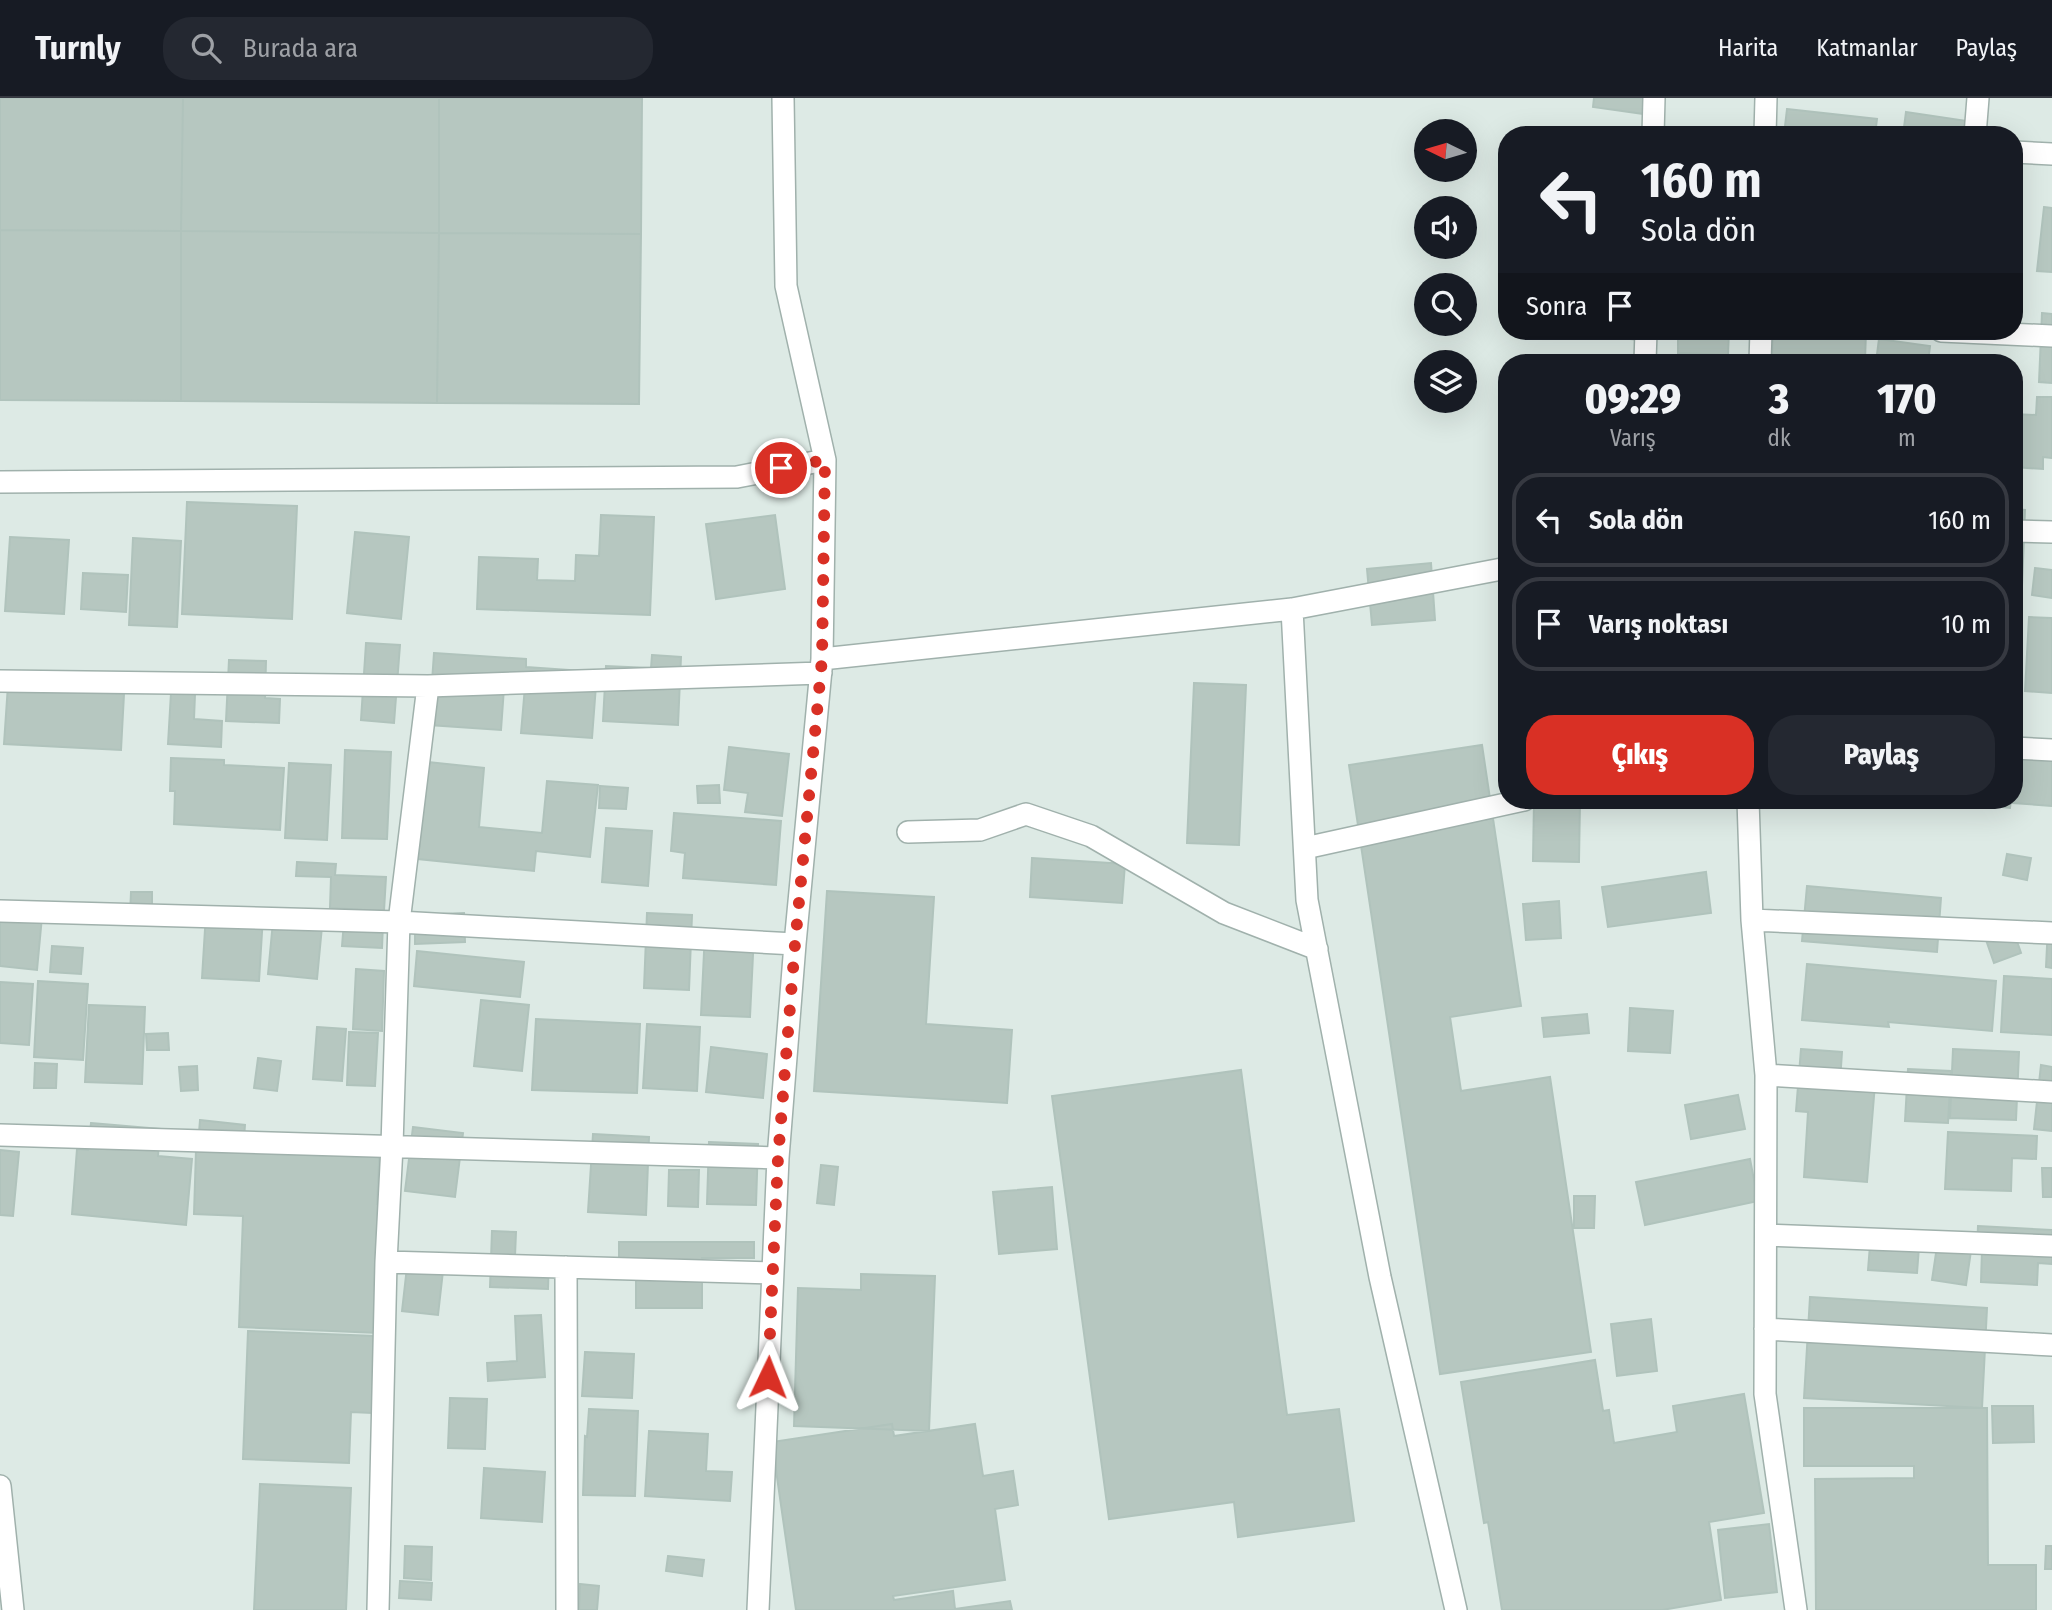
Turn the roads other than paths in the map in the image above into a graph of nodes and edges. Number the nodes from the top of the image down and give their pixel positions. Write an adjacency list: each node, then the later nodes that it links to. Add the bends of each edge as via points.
1 (783, 98): 12 (street, via 786,286)
2 (1654, 98): 5 (street)
3 (1766, 98): 6 (street)
4 (1978, 98): 7 (street)
5 (1653, 126)
6 (1765, 126)
7 (1976, 126)
8 (2023, 152): 9 (street)
9 (2052, 154)
10 (2023, 335): 11 (street)
11 (2052, 336)
12 (825, 460): 13 (street, via 737,477); 18 (street)
13 (0, 482)
14 (2023, 531): 15 (street)
15 (2052, 533)
16 (1498, 570): 17 (street)
17 (1292, 608): 18 (street); 26 (street)
18 (822, 666): 20 (street); 31 (street)
19 (0, 681): 20 (street)
20 (428, 686): 29 (street)
21 (2023, 748): 22 (street)
22 (2052, 750)
23 (1498, 806): 26 (street)
24 (1748, 809): 28 (street)
25 (908, 832): 32 (street, via 980,830 1026,814 1091,836 1224,912)
26 (1305, 848): 32 (street, via 1307,900)
27 (0, 911): 29 (street)
28 (1752, 920): 30 (street); 33 (street)
29 (399, 922): 31 (street); 36 (street)
30 (2052, 933)
31 (795, 944): 37 (street)
32 (1317, 949): 50 (street, via 1380,1277)
33 (1766, 1075): 34 (street); 38 (street)
34 (2052, 1092)
35 (0, 1135): 36 (street)
36 (392, 1146): 37 (street); 40 (street)
37 (778, 1158): 42 (street)
38 (1766, 1235): 39 (street); 43 (street)
39 (2052, 1246)
40 (386, 1262): 41 (street); 47 (street)
41 (566, 1267): 42 (street); 48 (street)
42 (772, 1273): 49 (street)
43 (1765, 1329): 44 (street); 51 (street, via 1765,1394)
44 (2052, 1345)
45 (0, 1486): 46 (street)
46 (13, 1610)
47 (378, 1610)
48 (567, 1610)
49 (758, 1610)
50 (1456, 1610)
51 (1796, 1610)

